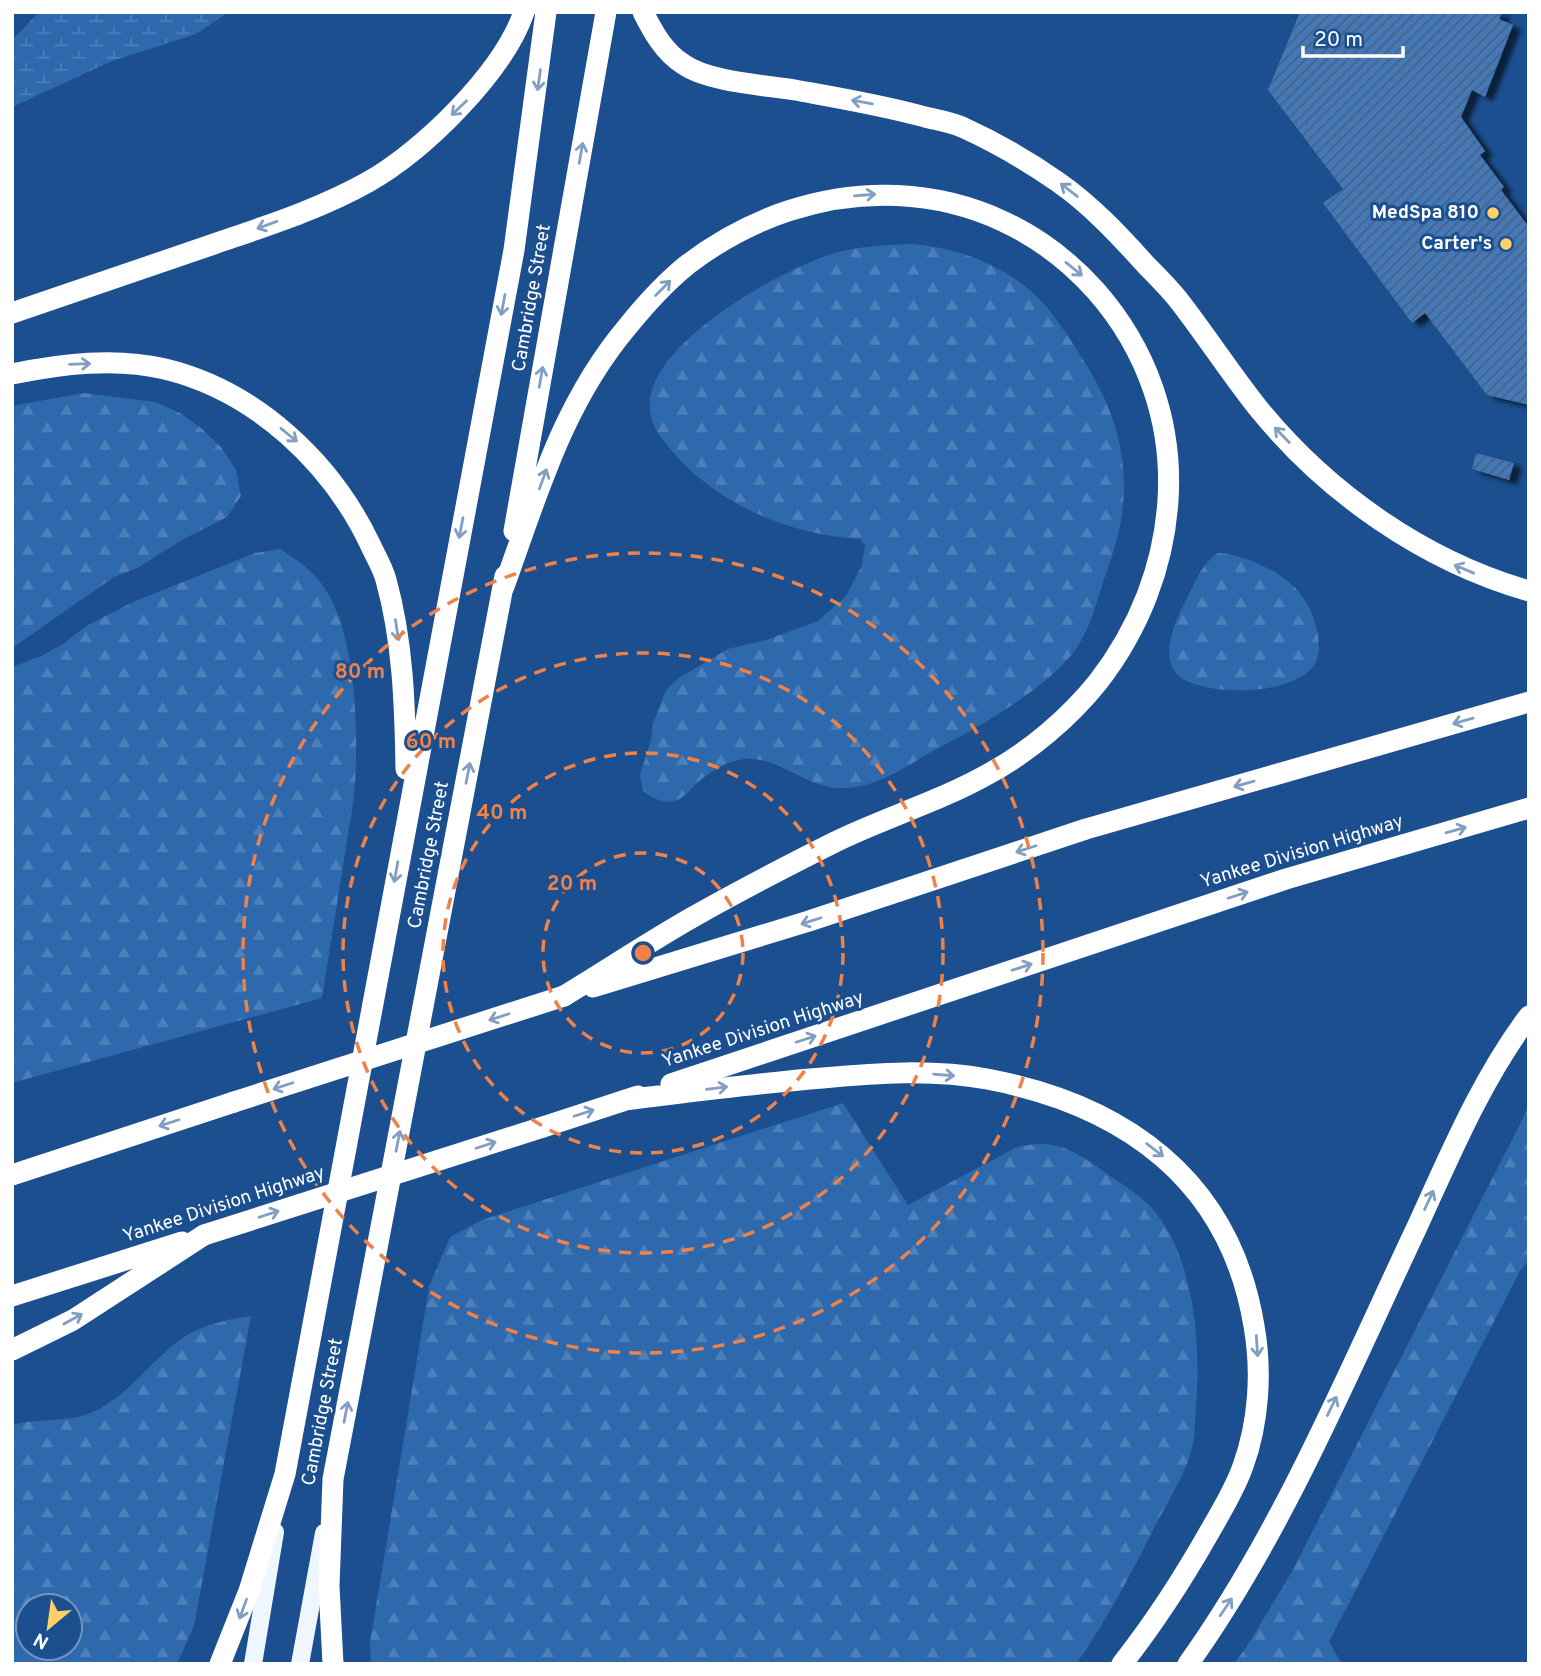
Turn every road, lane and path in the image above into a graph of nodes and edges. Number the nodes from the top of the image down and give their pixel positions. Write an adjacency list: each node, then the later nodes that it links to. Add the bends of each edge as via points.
1 (524, 12): 5 (highway, one-way to 5, via 508,47 466,103 422,143 368,182 297,214)
2 (547, 12): 11 (highway, Cambridge Street, one-way to 11, via 514,250)
3 (606, 12): 7 (highway, Cambridge Street, one-way to 3)
4 (643, 12): 8 (highway, one-way to 4, via 1450,563 1406,538 1335,486 1258,408 1177,299 1121,238 1089,206 1024,160 960,126 890,107 719,78 684,66 667,51)
5 (12, 313)
6 (12, 374): 11 (highway, one-way to 11, via 57,365 118,363 164,369 209,384 246,404 293,438 326,474 360,523 385,577 398,630 405,731)
7 (503, 589): 12 (highway, one-way to 12, via 562,427 626,328 684,268 744,229 791,209 846,197 916,196 949,201 1020,230 1081,275 1124,325 1158,402 1169,484 1160,557 1149,594 1119,650 1073,708 1023,753 989,774 827,847 692,918); 20 (highway, Cambridge Street, one-way to 7)
8 (1529, 591)
9 (1529, 702): 12 (highway, one-way to 12, via 1086,829)
10 (1529, 808): 14 (highway, Yankee Division Highway, one-way to 10, via 1286,879)
11 (403, 832): 19 (highway, Cambridge Street, one-way to 19)
12 (564, 996): 15 (highway, one-way to 15, bridge)
13 (1529, 1016): 26 (highway, one-way to 13, via 1273,1525 1462,1130 1499,1060)
14 (625, 1100): 16 (highway, Yankee Division Highway, one-way to 14, bridge); 25 (highway, one-way to 25, via 888,1072 984,1078 1031,1088 1087,1108 1155,1149 1191,1186 1227,1236 1247,1290 1257,1340 1254,1422 1234,1488 1194,1560)
15 (12, 1175)
16 (204, 1235): 17 (highway, Yankee Division Highway); 18 (highway, one-way to 16, via 73,1320)
17 (12, 1296)
18 (12, 1350)
19 (285, 1474): 21 (highway, one-way to 21, via 249,1591); 22 (main road, Cambridge Street)
20 (333, 1479): 23 (main road, Cambridge Street); 24 (highway, via 329,1586)
21 (220, 1664)
22 (253, 1664)
23 (300, 1664)
24 (334, 1664)
25 (1122, 1664)
26 (1188, 1664)

